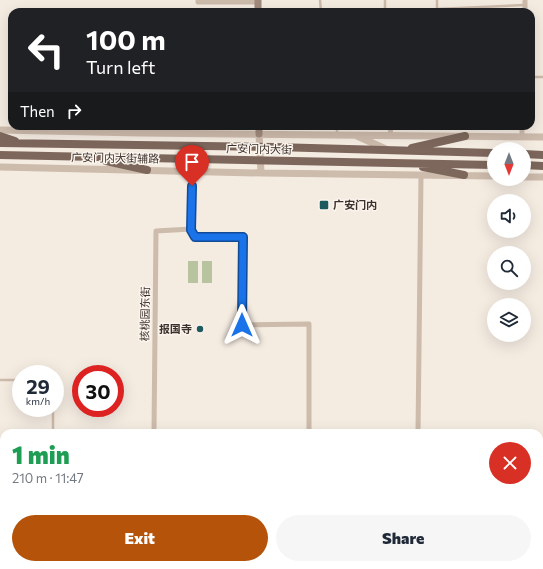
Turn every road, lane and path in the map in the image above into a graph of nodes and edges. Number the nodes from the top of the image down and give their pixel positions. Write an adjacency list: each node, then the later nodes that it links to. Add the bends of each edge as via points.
1 (198, 0): 2 (street)
2 (258, 1)
3 (525, 2): 4 (lane)
4 (450, 8)
5 (163, 130): 10 (street)
6 (260, 130): 10 (main road)
7 (337, 130): 11 (lane)
8 (391, 130): 13 (street)
9 (522, 130): 16 (street)
10 (260, 134): 11 (street); 20 (street)
11 (337, 134): 12 (street)
12 (351, 134): 13 (street); 21 (street, 广安门内大街)
13 (390, 135): 15 (street)
14 (0, 136): 19 (main road)
15 (465, 136): 16 (street); 22 (main road)
16 (522, 137): 17 (street)
17 (543, 137)
18 (0, 143): 19 (main road, 广安门内大街)
19 (24, 144): 20 (main road, 广安门内大街)
20 (260, 147): 21 (main road, 广安门内大街); 28 (street)
21 (390, 151): 22 (main road, 广安门内大街)
22 (400, 151): 23 (main road, 广安门内大街)
23 (487, 153)
24 (531, 154): 25 (main road)
25 (543, 154)
26 (0, 155): 27 (main road, 广安门内大街)
27 (88, 157): 28 (main road, 广安门内大街); 34 (main road)
28 (260, 160): 29 (main road, 广安门内大街); 36 (street)
29 (400, 163): 30 (main road, 广安门内大街); 37 (main road)
30 (487, 165)
31 (531, 165): 32 (main road)
32 (543, 166)
33 (0, 167): 34 (street, 广安门内大街辅路)
34 (147, 170): 35 (street, 广安门内大街辅路)
35 (192, 171): 36 (street, 广安门内大街辅路); 42 (street)
36 (261, 173): 38 (street, 广安门内大街辅路)
37 (464, 175): 38 (street); 39 (street)
38 (421, 176): 49 (street)
39 (487, 176)
40 (531, 177): 41 (street)
41 (543, 177)
42 (191, 230): 47 (street, 核桃园东街, via 156,231); 48 (street, via 195,237 243,237 242,325 309,324)
43 (0, 380): 44 (lane)
44 (12, 380)
45 (53, 417): 46 (lane)
46 (53, 429)
47 (154, 429)
48 (309, 429)
49 (418, 429)

